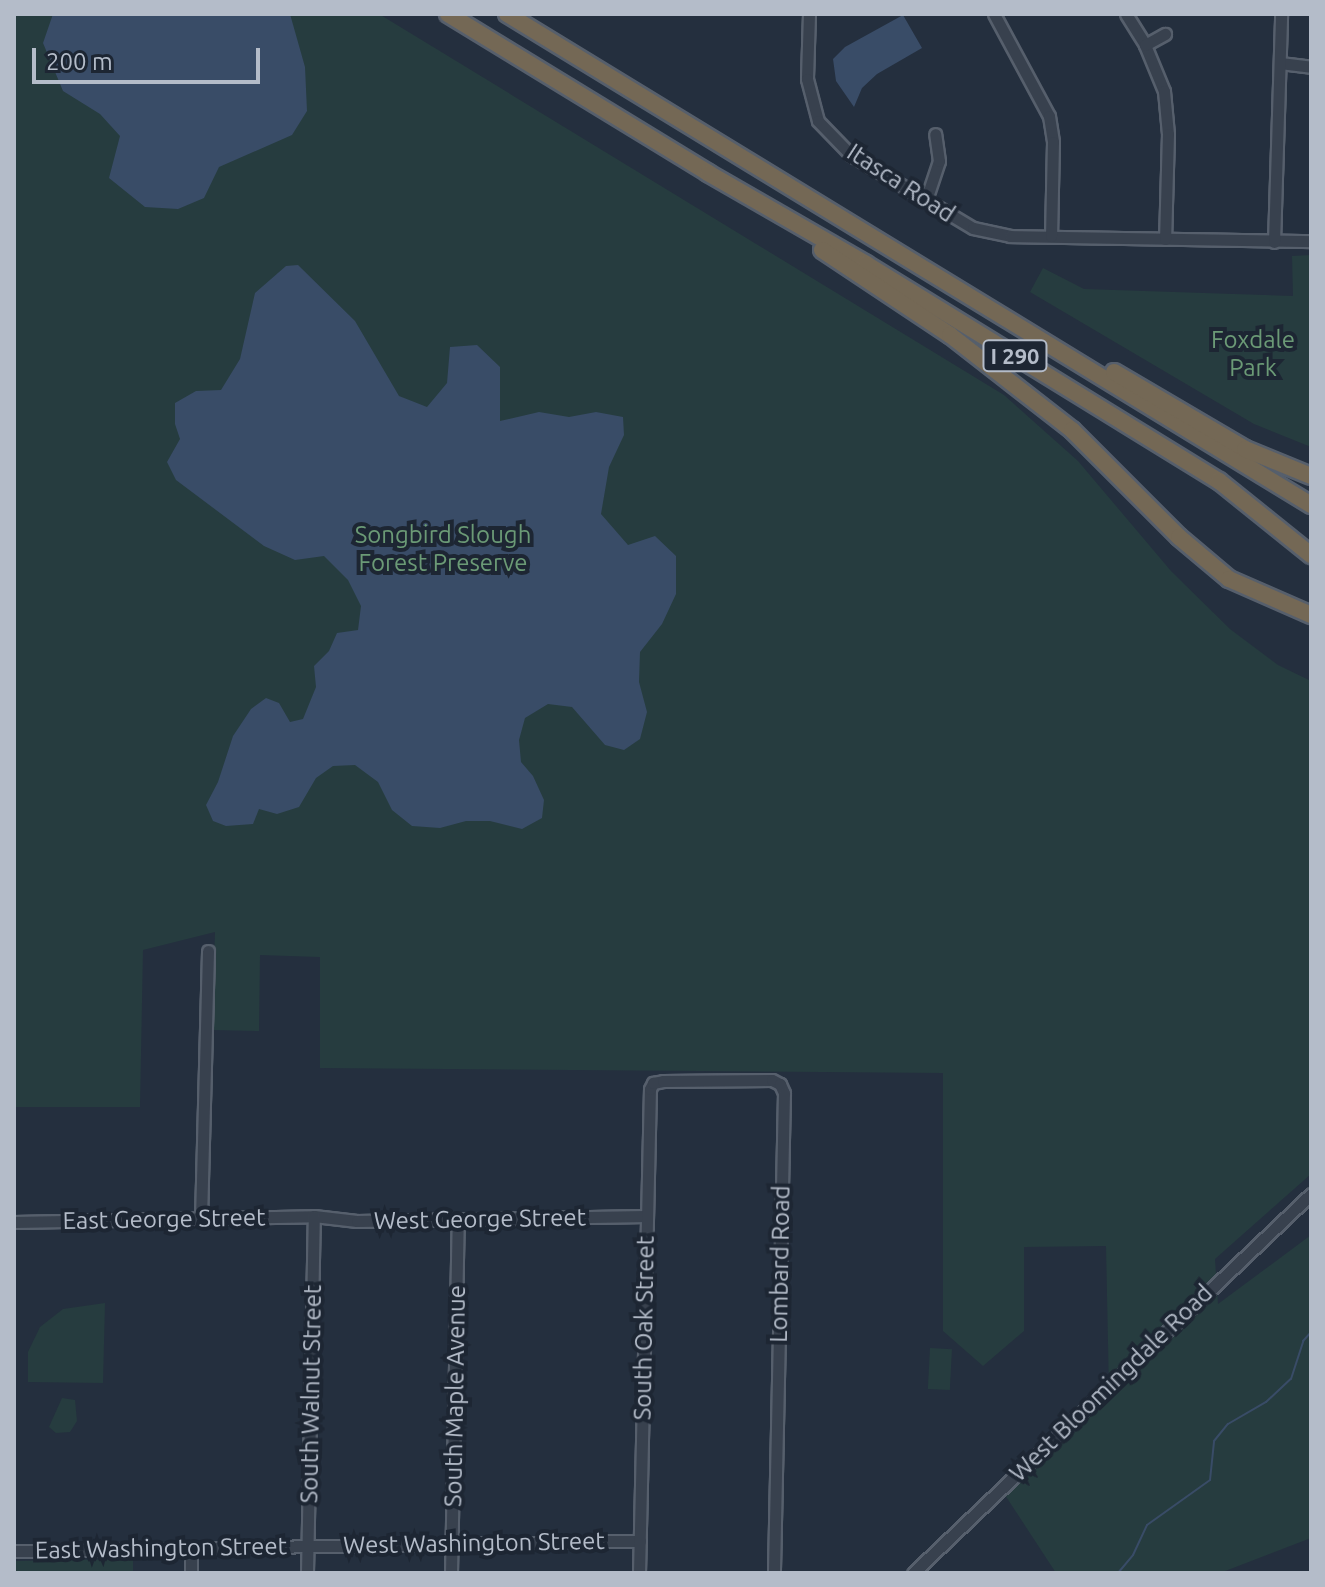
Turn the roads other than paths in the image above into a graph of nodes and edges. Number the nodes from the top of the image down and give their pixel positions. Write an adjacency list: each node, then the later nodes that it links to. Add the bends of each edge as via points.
1 (448, 14): 12 (highway, I 290)
2 (507, 14): 14 (highway, I 290)
3 (809, 14): 13 (street, Itasca Road, via 807,79 818,121 851,155)
4 (994, 14): 15 (street, via 1049,116)
5 (1126, 14): 8 (street)
6 (1281, 14): 9 (street)
7 (1165, 34): 8 (street)
8 (1145, 45): 16 (street, via 1166,107)
9 (1280, 63): 10 (street); 18 (street)
10 (1311, 67)
11 (935, 134): 13 (street, via 939,161)
12 (708, 173): 21 (highway, I 290, via 1219,481); 22 (highway, via 950,335 1072,430 1229,579)
13 (926, 200): 15 (street, Itasca Road, via 990,233)
14 (852, 223): 19 (highway, via 1245,449); 20 (highway, I 290)
15 (1051, 236): 16 (street, Itasca Road)
16 (1165, 239): 18 (street, Itasca Road)
17 (1311, 241): 18 (street, Itasca Road)
18 (1274, 242)
19 (1311, 476)
20 (1311, 505)
21 (1311, 555)
22 (1311, 615)
23 (208, 951): 28 (street)
24 (653, 1083): 27 (street, South Oak Street); 40 (street, Lombard Road, via 772,1080 783,1088)
25 (1311, 1194): 41 (street, West Bloomingdale Road)
26 (314, 1216): 28 (street, East George Street); 29 (street, West George Street, via 357,1221); 33 (street, South Walnut Street)
27 (647, 1216): 29 (street, West George Street); 31 (street, South Oak Street)
28 (201, 1219): 30 (street, East George Street)
29 (458, 1219): 32 (street, South Maple Avenue)
30 (14, 1222)
31 (640, 1541): 32 (street, West Washington Street); 39 (street, South Oak Street)
32 (451, 1544): 33 (street, West Washington Street); 38 (street, South Maple Avenue)
33 (308, 1546): 34 (street, East Washington Street); 37 (street, South Walnut Street)
34 (191, 1548): 35 (street, East Washington Street); 36 (street)
35 (14, 1551)
36 (191, 1573)
37 (307, 1573)
38 (451, 1573)
39 (639, 1573)
40 (774, 1573)
41 (913, 1573)

